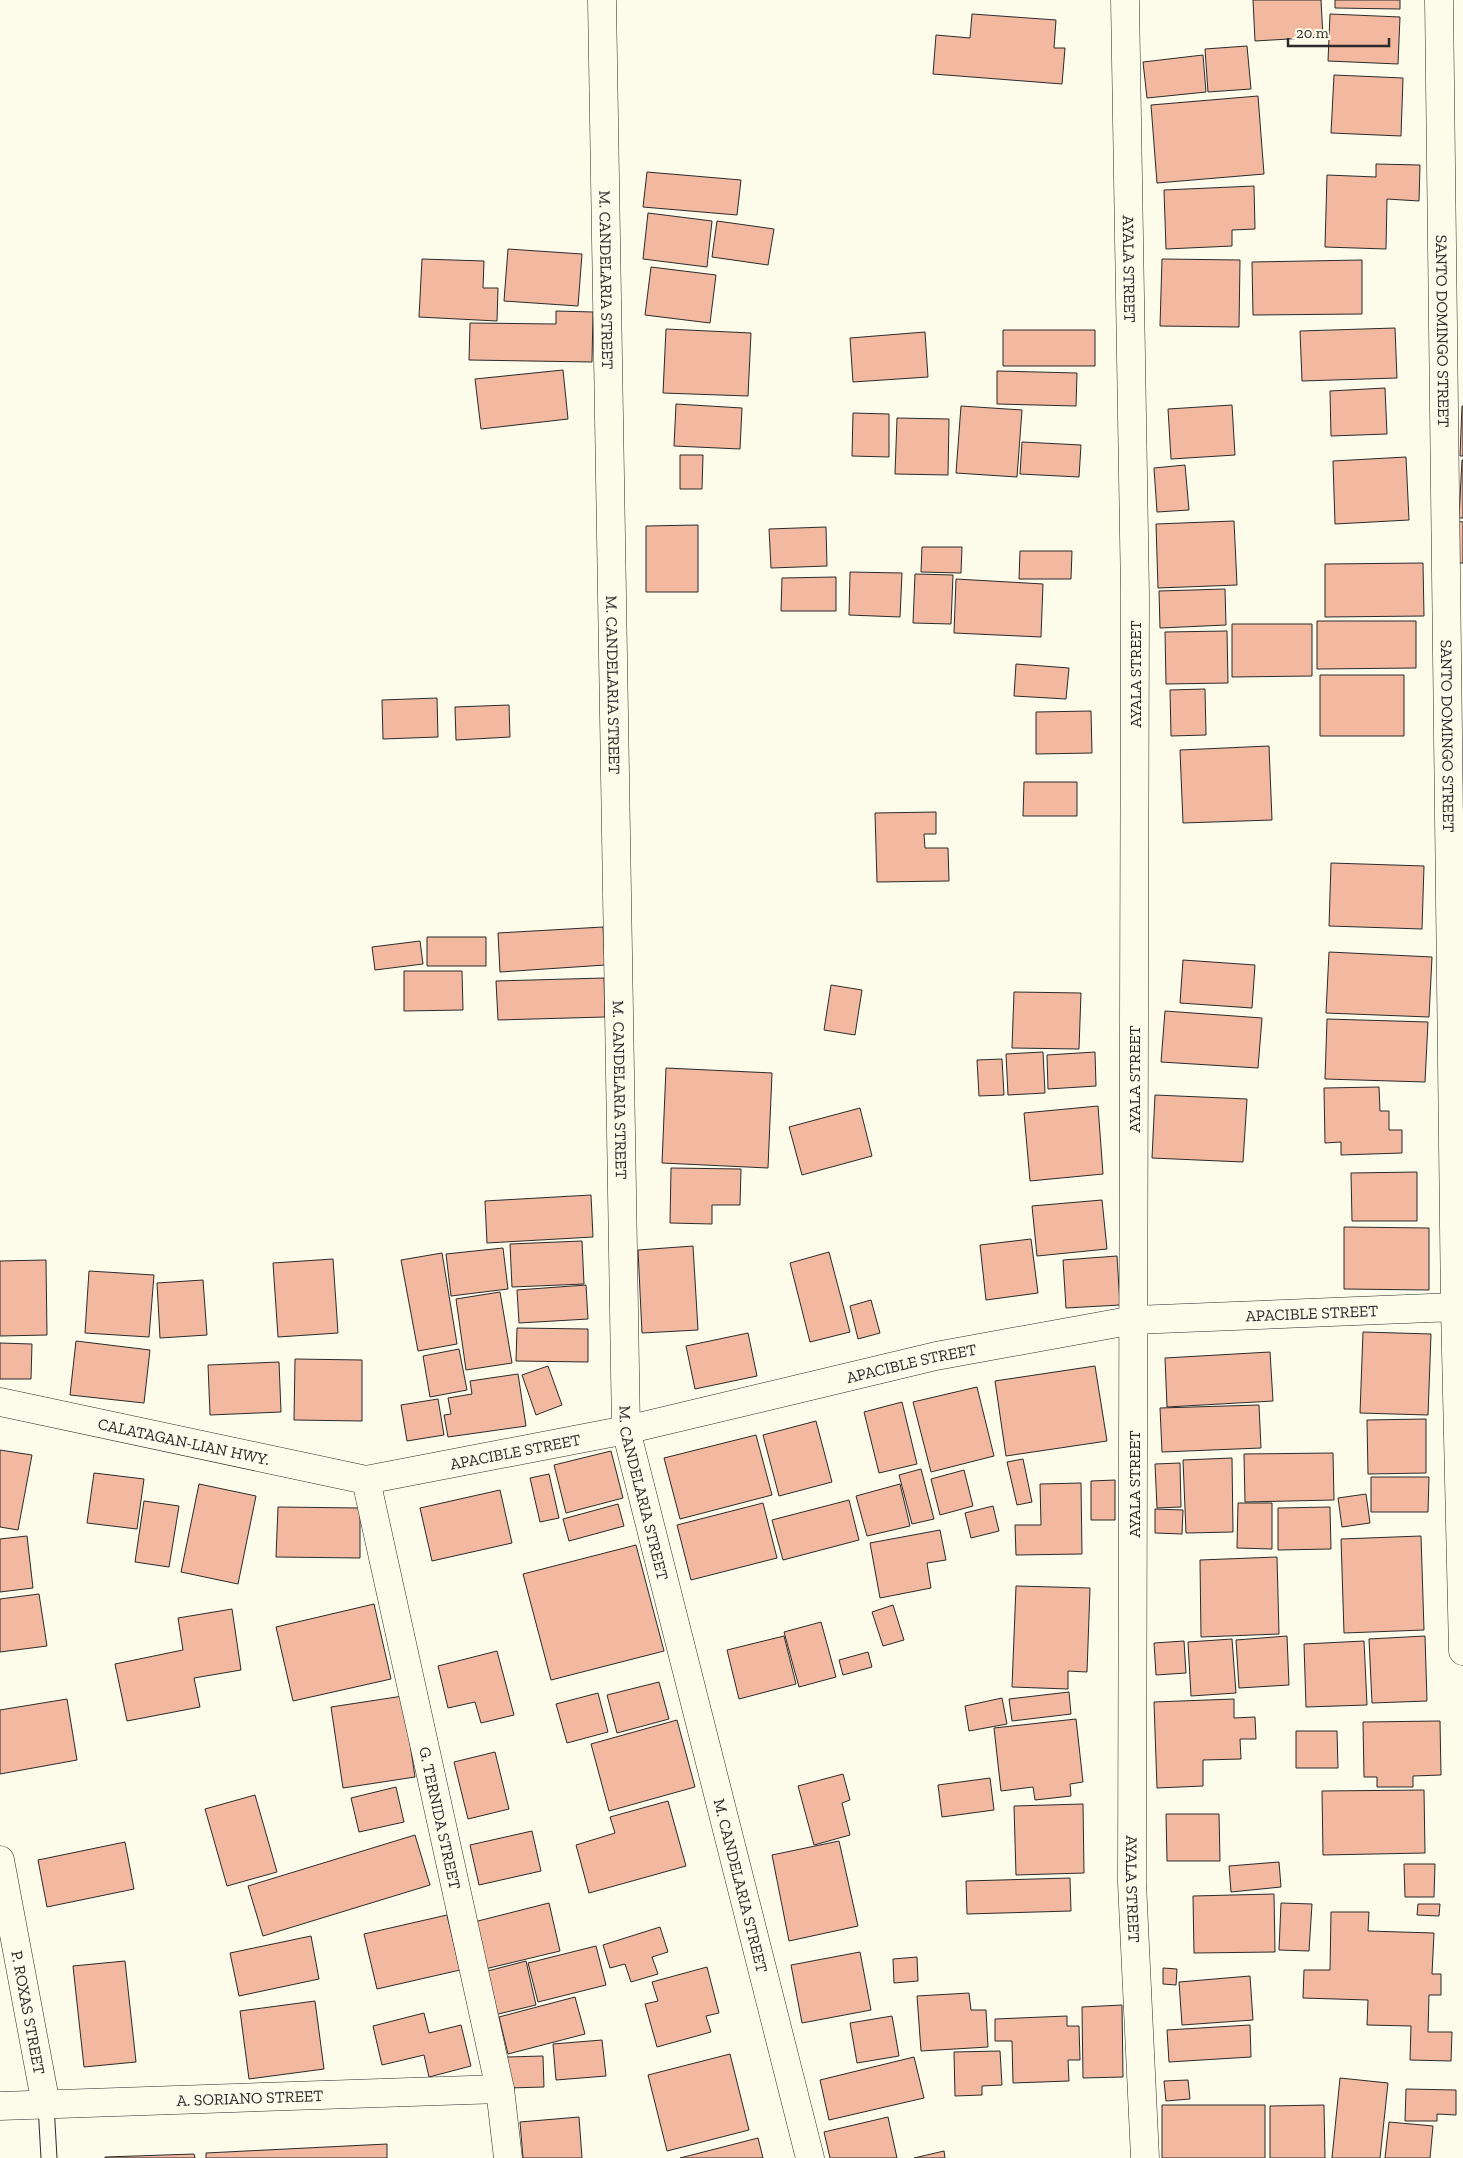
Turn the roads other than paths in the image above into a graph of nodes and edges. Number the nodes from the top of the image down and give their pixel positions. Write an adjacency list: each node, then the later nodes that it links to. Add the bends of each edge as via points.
1 (602, 0): 8 (street, M. CANDELARIA STREET)
2 (1125, 0): 6 (street, AYALA STREET, via 1135,594)
3 (1439, 0): 4 (street, SANTO DOMINGO STREET)
4 (1453, 266): 5 (street, SANTO DOMINGO STREET)
5 (1459, 1307): 6 (street, APACIBLE STREET); 10 (street, SANTO DOMINGO STREET)
6 (1134, 1320): 8 (street, APACIBLE STREET, via 936,1356); 18 (street, AYALA STREET, via 1132,1883)
7 (0, 1402): 9 (street, CALATAGAN-LIAN HWY.)
8 (626, 1430): 9 (street, APACIBLE STREET); 17 (street, M. CANDELARIA STREET)
9 (366, 1480): 12 (street, G. TERNIDA STREET)
10 (1463, 1651)
11 (0, 1860): 13 (street, P. ROXAS STREET)
12 (500, 2089): 13 (street, A. SORIANO STREET); 16 (street, G. TERNIDA STREET)
13 (46, 2105): 14 (street, A. SORIANO STREET); 15 (lane)
14 (0, 2106)
15 (49, 2158)
16 (508, 2158)
17 (810, 2158)
18 (1146, 2158)

